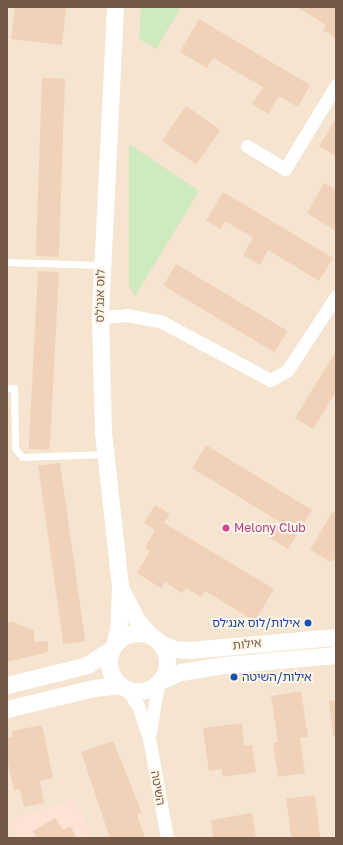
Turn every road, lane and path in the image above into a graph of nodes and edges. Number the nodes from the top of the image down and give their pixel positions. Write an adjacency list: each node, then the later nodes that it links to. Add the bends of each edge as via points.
1 (115, 7): 5 (street, לוס אנג'לס)
2 (336, 85): 3 (street, via 285,169)
3 (247, 146)
4 (7, 262): 5 (lane)
5 (100, 265): 7 (street, לוס אנג'לס)
6 (336, 296): 7 (street, via 287,371 270,380 162,322 127,316)
7 (100, 317): 9 (street, לוס אנג'לס)
8 (7, 388): 9 (lane, via 14,388 15,448 22,457)
9 (105, 454): 10 (street, לוס אנג'לס)
10 (120, 585): 12 (street, לוס אנג'לס, via 133,614); 13 (street, לוס אנג'לס, via 119,624)
11 (336, 637): 12 (street, אילות, via 189,650 174,649)
12 (156, 639): 13 (street, via 129,634); 15 (street, via 168,658)
13 (114, 647): 16 (street, via 87,665); 17 (street, via 111,671)
14 (336, 655): 15 (street, אילות, via 224,665 181,672)
15 (160, 682): 17 (street, via 142,691); 19 (street, השיטה)
16 (7, 685)
17 (123, 687): 18 (street, via 93,688); 19 (street, השיטה, via 138,706)
18 (7, 709)
19 (149, 738): 20 (street, השיטה)
20 (167, 838)

